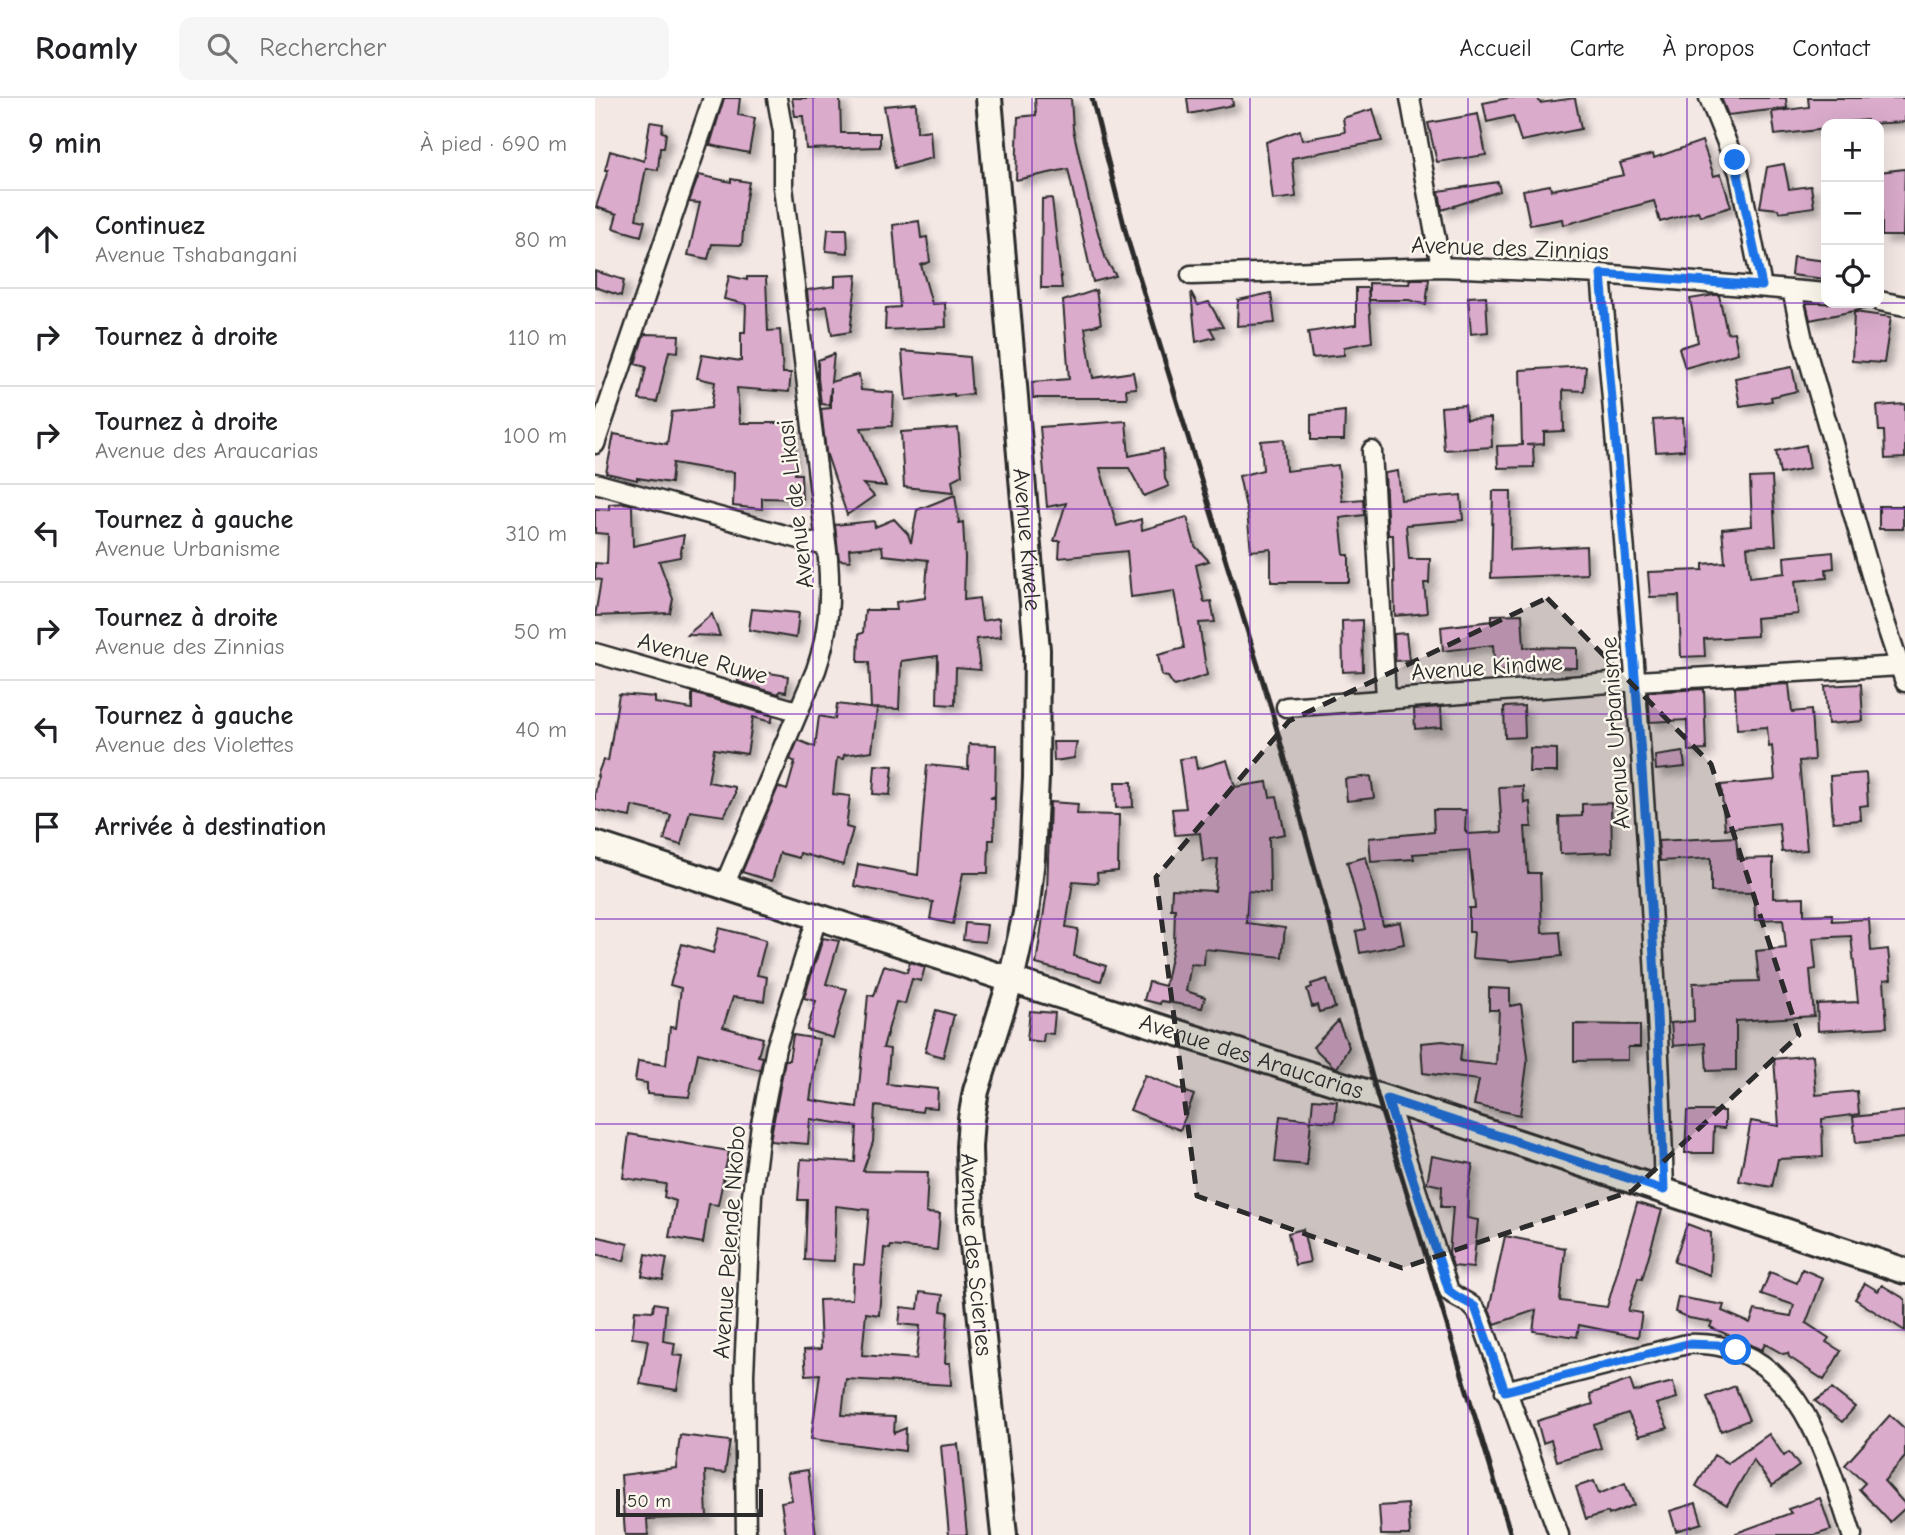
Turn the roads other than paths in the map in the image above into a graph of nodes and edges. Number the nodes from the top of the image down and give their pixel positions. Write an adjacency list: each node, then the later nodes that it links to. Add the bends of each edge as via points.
1 (713, 98): 14 (street)
2 (778, 98): 17 (street, Avenue de Likasi, via 783,187)
3 (989, 98): 27 (street, Avenue Kiwele, via 1037,650 1032,858)
4 (1410, 98): 6 (street)
5 (1709, 98): 9 (street, via 1739,173)
6 (1441, 267): 7 (street, Avenue des Zinnias); 8 (street, Avenue des Zinnias)
7 (1601, 274): 9 (street, Avenue des Zinnias); 20 (street, Avenue Urbanisme)
8 (1191, 275)
9 (1762, 286): 10 (street, Avenue des Zinnias)
10 (1792, 290): 11 (street, Avenue des Zinnias); 19 (street)
11 (1821, 293)
12 (1884, 302): 13 (street)
13 (1905, 306)
14 (595, 444)
15 (1371, 451): 21 (street)
16 (595, 483): 17 (street)
17 (825, 547): 23 (street, Avenue de Likasi, via 830,600 826,639)
18 (595, 653): 23 (street, Avenue Ruwe)
19 (1903, 674): 20 (street, Avenue Kindwe)
20 (1637, 681): 21 (street, Avenue Kindwe); 29 (street, Avenue Urbanisme)
21 (1385, 698): 22 (street, Avenue Kindwe)
22 (1286, 707)
23 (797, 711): 25 (street, Avenue de Likasi)
24 (595, 844): 25 (street, Avenue des Araucarias)
25 (724, 886): 26 (street, Avenue des Araucarias)
26 (817, 918): 27 (street, Avenue des Araucarias); 32 (street, Avenue Pelende Nkobo, via 776,1048 752,1195 744,1374)
27 (1011, 981): 28 (street, Avenue des Araucarias); 33 (street, Avenue des Scieries, via 976,1091 969,1147 971,1226)
28 (1387, 1099): 29 (street, Avenue des Araucarias); 31 (street, via 1449,1291 1475,1307)
29 (1664, 1190): 30 (street, Avenue des Araucarias)
30 (1905, 1271)
31 (1505, 1391): 34 (street); 35 (street, via 1687,1344 1736,1350 1771,1372 1811,1422)
32 (746, 1535)
33 (1004, 1535)
34 (1559, 1535)
35 (1851, 1535)

